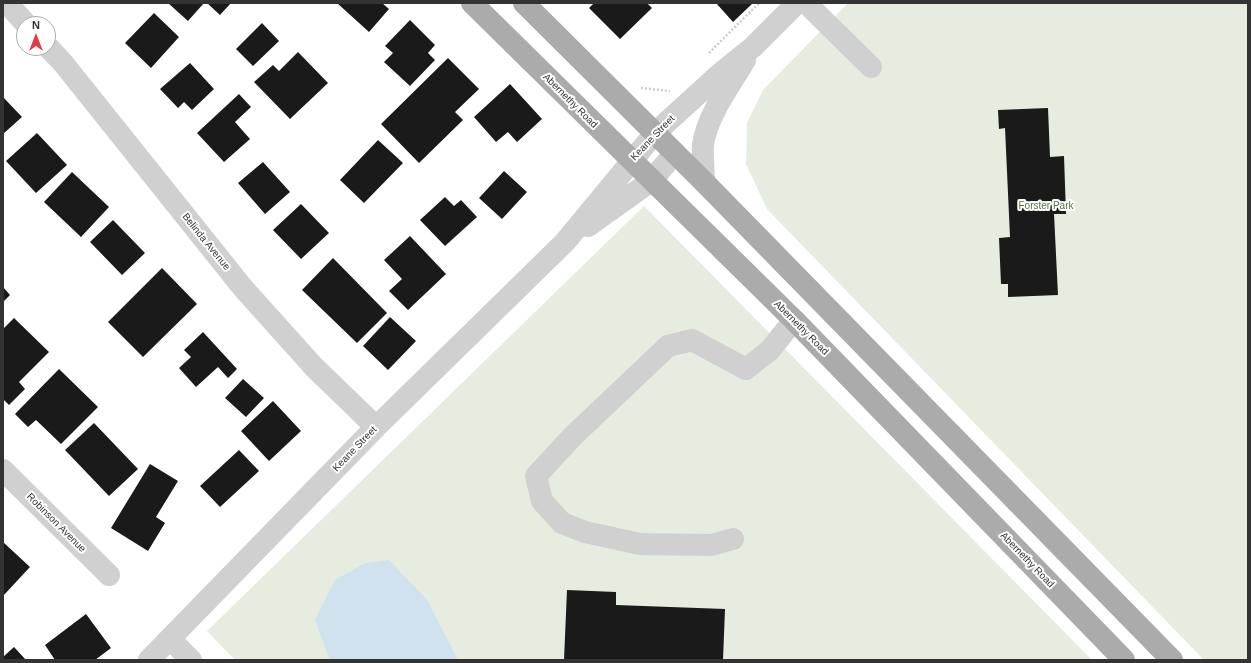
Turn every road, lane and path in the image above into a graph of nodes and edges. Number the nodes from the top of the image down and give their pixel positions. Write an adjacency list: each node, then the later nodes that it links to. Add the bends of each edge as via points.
1 (7, 3): 7 (street)
2 (472, 3): 16 (main road, Abernethy Road)
3 (524, 3): 14 (main road)
4 (759, 3): 10 (path)
5 (797, 3): 8 (street, Keane Street)
6 (806, 3): 11 (street)
7 (19, 16)
8 (753, 47): 14 (street, Keane Street); 18 (street, Keane Street, via 721,101 705,135)
9 (56, 56): 21 (street, Belinda Avenue, via 243,288 314,367)
10 (704, 58)
11 (871, 67)
12 (638, 88): 13 (path)
13 (671, 91)
14 (655, 133): 15 (main road); 16 (street, Keane Street)
15 (675, 153): 17 (street, Keane Street); 18 (main road)
16 (631, 161): 17 (main road, Abernethy Road); 19 (street, Keane Street)
17 (651, 181): 19 (street, Keane Street); 20 (main road, Abernethy Road)
18 (704, 182): 29 (main road)
19 (566, 242): 21 (street, Keane Street)
20 (794, 320): 23 (street, via 770,350 746,369 692,340 668,346 572,437 536,476 542,501 562,523 585,532 640,544 710,546); 28 (main road, Abernethy Road)
21 (376, 427): 25 (street, Keane Street)
22 (3, 470): 24 (street, Robinson Avenue)
23 (733, 539)
24 (108, 575)
25 (170, 639): 26 (street, Keane Street); 27 (street)
26 (149, 660)
27 (191, 660)
28 (1124, 660)
29 (1172, 660)

